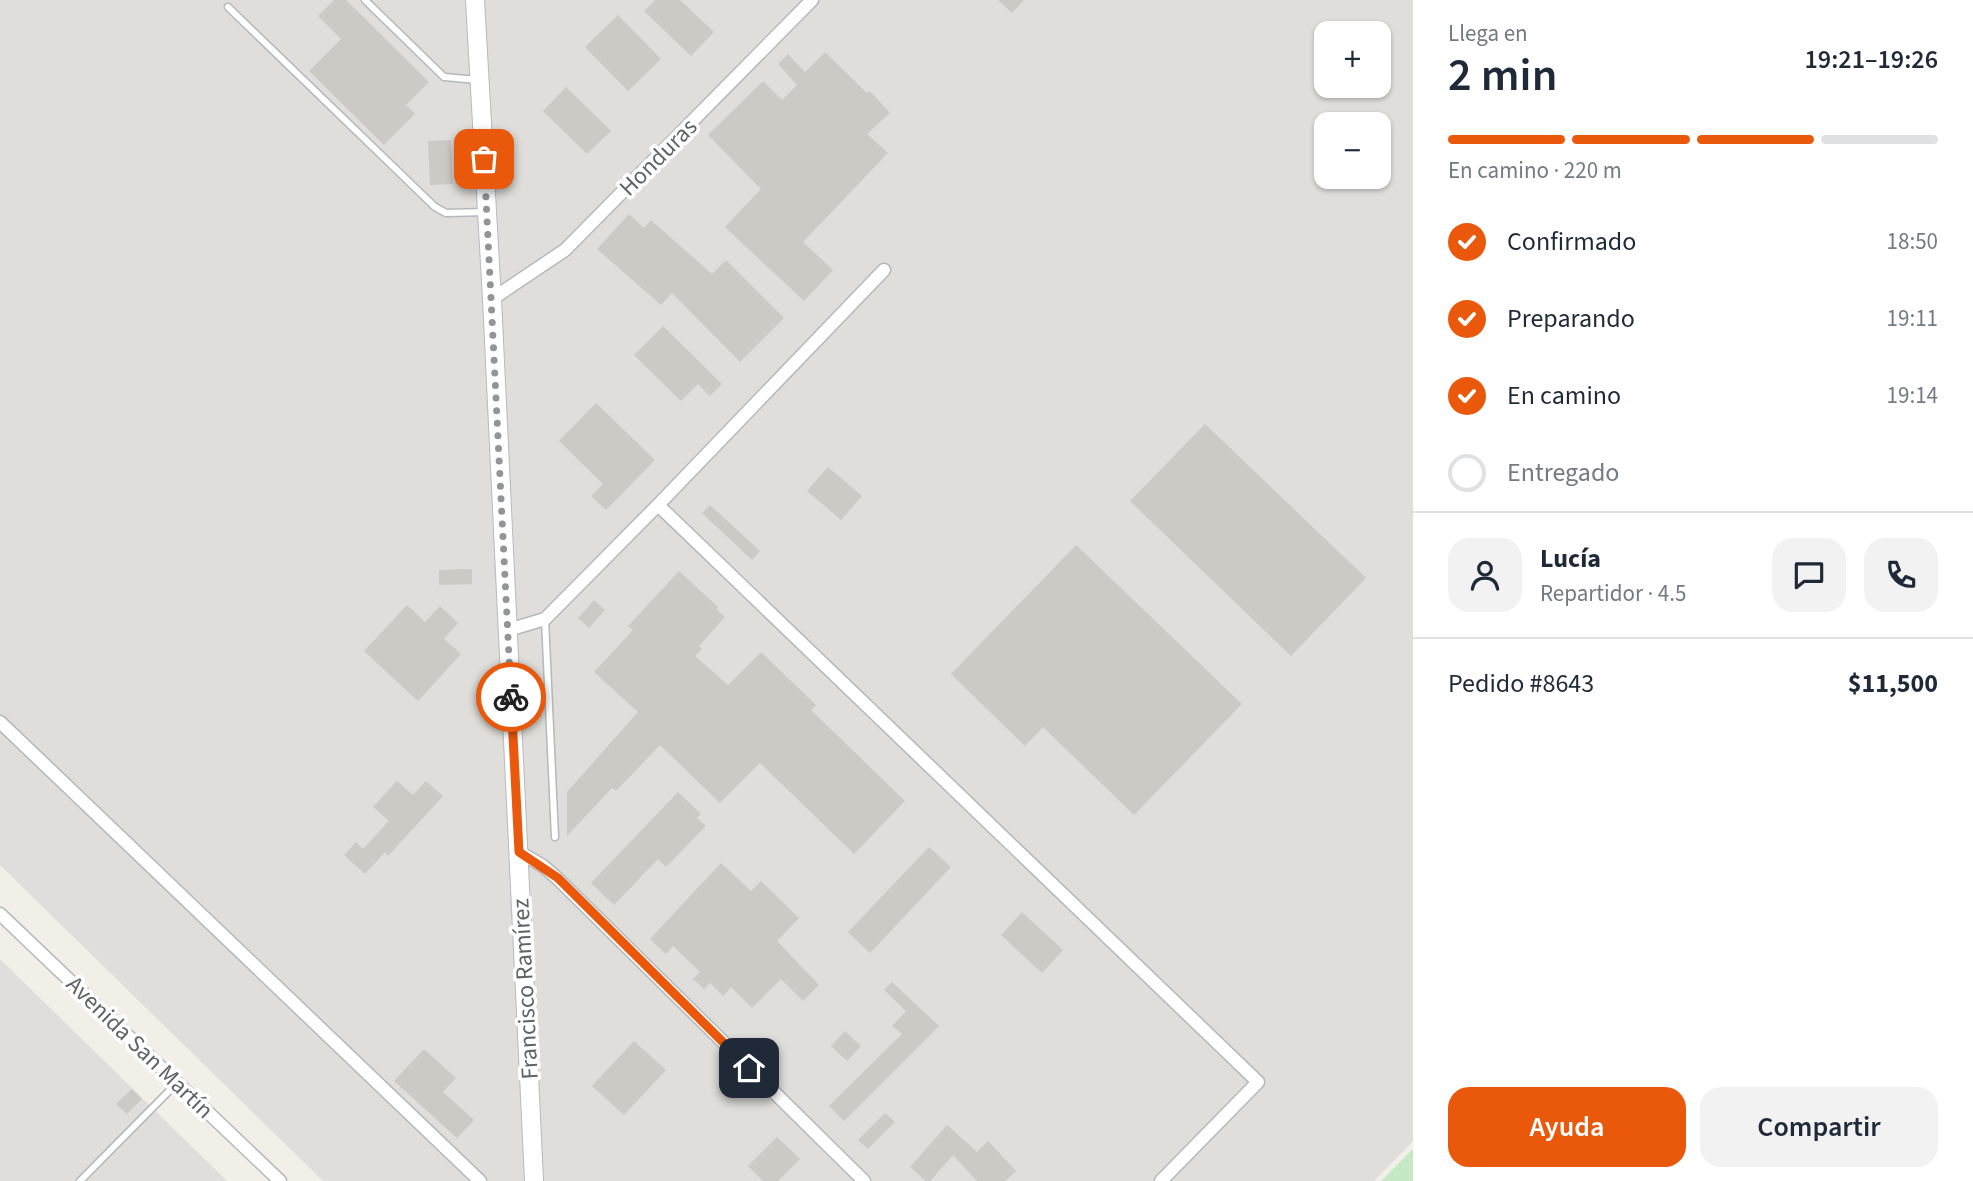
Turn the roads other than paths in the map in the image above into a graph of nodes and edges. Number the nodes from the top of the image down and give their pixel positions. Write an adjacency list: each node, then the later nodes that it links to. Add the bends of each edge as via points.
1 (365, 0): 5 (lane, via 444,77)
2 (475, 0): 5 (street, Francisco Ramírez)
3 (812, 0): 8 (street, Honduras, via 565,250)
4 (228, 7): 6 (lane, via 435,207 446,213)
5 (480, 80): 6 (street, Francisco Ramírez)
6 (487, 212): 8 (street, Francisco Ramírez)
7 (884, 270): 9 (street)
8 (492, 299): 11 (street, Francisco Ramírez)
9 (658, 505): 10 (street); 22 (street, via 1258,1082)
10 (545, 620): 11 (street); 13 (lane)
11 (508, 630): 14 (street, Francisco Ramírez)
12 (0, 722): 19 (street)
13 (555, 837)
14 (519, 852): 20 (street, Francisco Ramírez); 21 (street, via 558,878)
15 (0, 914): 16 (street, Avenida San Martín)
16 (177, 1083): 17 (lane); 18 (street, Avenida San Martín)
17 (80, 1181)
18 (280, 1181)
19 (480, 1181)
20 (534, 1181)
21 (864, 1181)
22 (1161, 1181)

